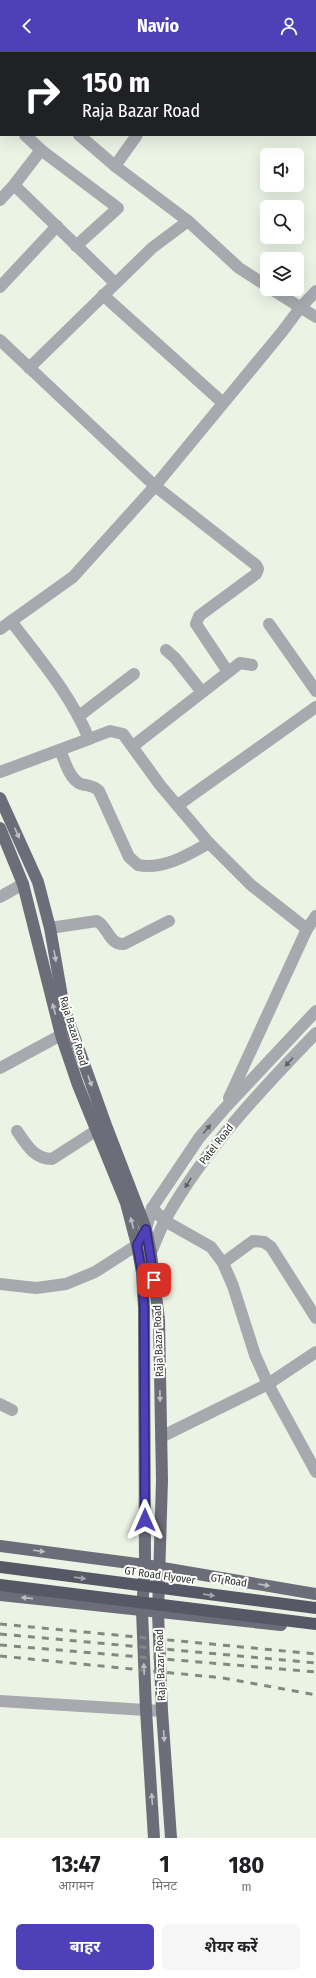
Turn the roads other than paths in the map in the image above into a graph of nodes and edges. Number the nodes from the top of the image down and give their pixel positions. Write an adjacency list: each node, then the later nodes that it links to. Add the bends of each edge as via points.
1 (26, 136): 4 (street)
2 (80, 136): 5 (street)
3 (137, 136): 5 (street)
4 (41, 150): 6 (street); 10 (street, via 118,208)
5 (115, 166): 8 (street)
6 (14, 186): 7 (street); 9 (street)
7 (0, 200)
8 (188, 221): 11 (street, via 239,268); 12 (street, via 152,248)
9 (57, 226): 10 (street); 13 (street)
10 (76, 246): 12 (street)
11 (260, 282)
12 (115, 283): 15 (street)
13 (0, 287)
14 (316, 291): 17 (street)
15 (103, 295): 20 (street); 21 (street)
16 (282, 296): 17 (street)
17 (300, 308): 18 (street); 21 (street)
18 (316, 317)
19 (0, 340): 20 (street)
20 (29, 368): 22 (street)
21 (223, 403): 22 (street)
22 (156, 486): 23 (street, via 73,577); 28 (street, via 258,569 256,574 199,616 196,624)
23 (11, 621): 25 (street); 33 (street, via 53,676)
24 (269, 624): 30 (street)
25 (0, 629)
26 (166, 650): 31 (street)
27 (252, 665): 28 (street, via 240,663)
28 (228, 672): 31 (street)
29 (134, 674): 33 (street)
30 (316, 691)
31 (202, 692): 35 (street)
32 (316, 707): 39 (street)
33 (79, 716): 34 (street)
34 (89, 739): 35 (street, via 110,731 123,734); 36 (street)
35 (133, 746): 39 (street, via 160,785)
36 (60, 750): 37 (street); 41 (street, via 73,778 99,791 129,857 138,865 171,862)
37 (0, 772)
38 (0, 798): 46 (main road, Raja Bazar Road, one-way to 46, via 38,882)
39 (178, 805): 41 (street)
40 (0, 828): 42 (main road, Raja Bazar Road)
41 (209, 843): 47 (street, via 251,885)
42 (23, 884): 43 (street); 49 (main road, Raja Bazar Road, one-way to 42)
43 (0, 898)
44 (316, 916): 47 (street)
45 (168, 920): 46 (street, via 124,944 112,939 104,926 97,921)
46 (50, 928): 57 (main road, Raja Bazar Road, one-way to 57, via 64,1008)
47 (307, 929): 52 (street)
48 (316, 1011): 52 (street, Patel Road)
49 (61, 1035): 51 (street); 53 (main road, Raja Bazar Road)
50 (316, 1035): 56 (street, Patel Road, one-way to 56, via 212,1148)
51 (0, 1068)
52 (225, 1108): 55 (street, Patel Road, one-way to 52, via 199,1138)
53 (97, 1130): 54 (street, via 52,1159 33,1154); 58 (main road, Raja Bazar Road, one-way to 53, via 126,1203)
54 (17, 1131)
55 (152, 1208): 56 (street); 57 (street, Patel Road)
56 (165, 1221): 59 (street, Patel Road); 60 (street, via 211,1247)
57 (146, 1229): 58 (street, Patel Road); 59 (main road, Raja Bazar Road)
58 (137, 1245): 61 (main road, Raja Bazar Road); 62 (street, via 96,1272 66,1284 36,1288)
59 (151, 1254): 61 (street, Patel Road); 68 (main road, Raja Bazar Road, one-way to 68, via 158,1320)
60 (223, 1263): 63 (street, via 253,1241 264,1242 271,1248); 65 (street, via 255,1356)
61 (142, 1273): 71 (main road, Raja Bazar Road)
62 (0, 1284)
63 (316, 1318)
64 (316, 1352): 65 (street)
65 (268, 1384): 68 (street); 69 (street)
66 (0, 1404): 67 (street)
67 (12, 1410)
68 (161, 1437): 73 (main road, Raja Bazar Road)
69 (316, 1472)
70 (0, 1546): 71 (main road, GT Road, one-way to 71)
71 (145, 1565): 73 (main road, GT Road); 78 (main road, Raja Bazar Road)
72 (0, 1567): 77 (highway, GT Road Flyover, one-way to 77)
73 (159, 1569): 75 (main road, GT Road, one-way to 75); 79 (main road, Raja Bazar Road)
74 (0, 1585): 80 (highway)
75 (316, 1594)
76 (0, 1595): 78 (main road, one-way to 76)
77 (316, 1608)
78 (142, 1610): 79 (main road); 83 (main road, Raja Bazar Road, one-way to 78)
79 (158, 1613): 81 (main road); 84 (main road, Raja Bazar Road)
80 (316, 1624)
81 (316, 1629)
82 (0, 1701): 83 (street)
83 (146, 1710): 84 (street); 85 (main road, Raja Bazar Road, one-way to 83)
84 (162, 1711): 86 (main road, Raja Bazar Road, one-way to 86)
85 (154, 1838)
86 (171, 1838)

